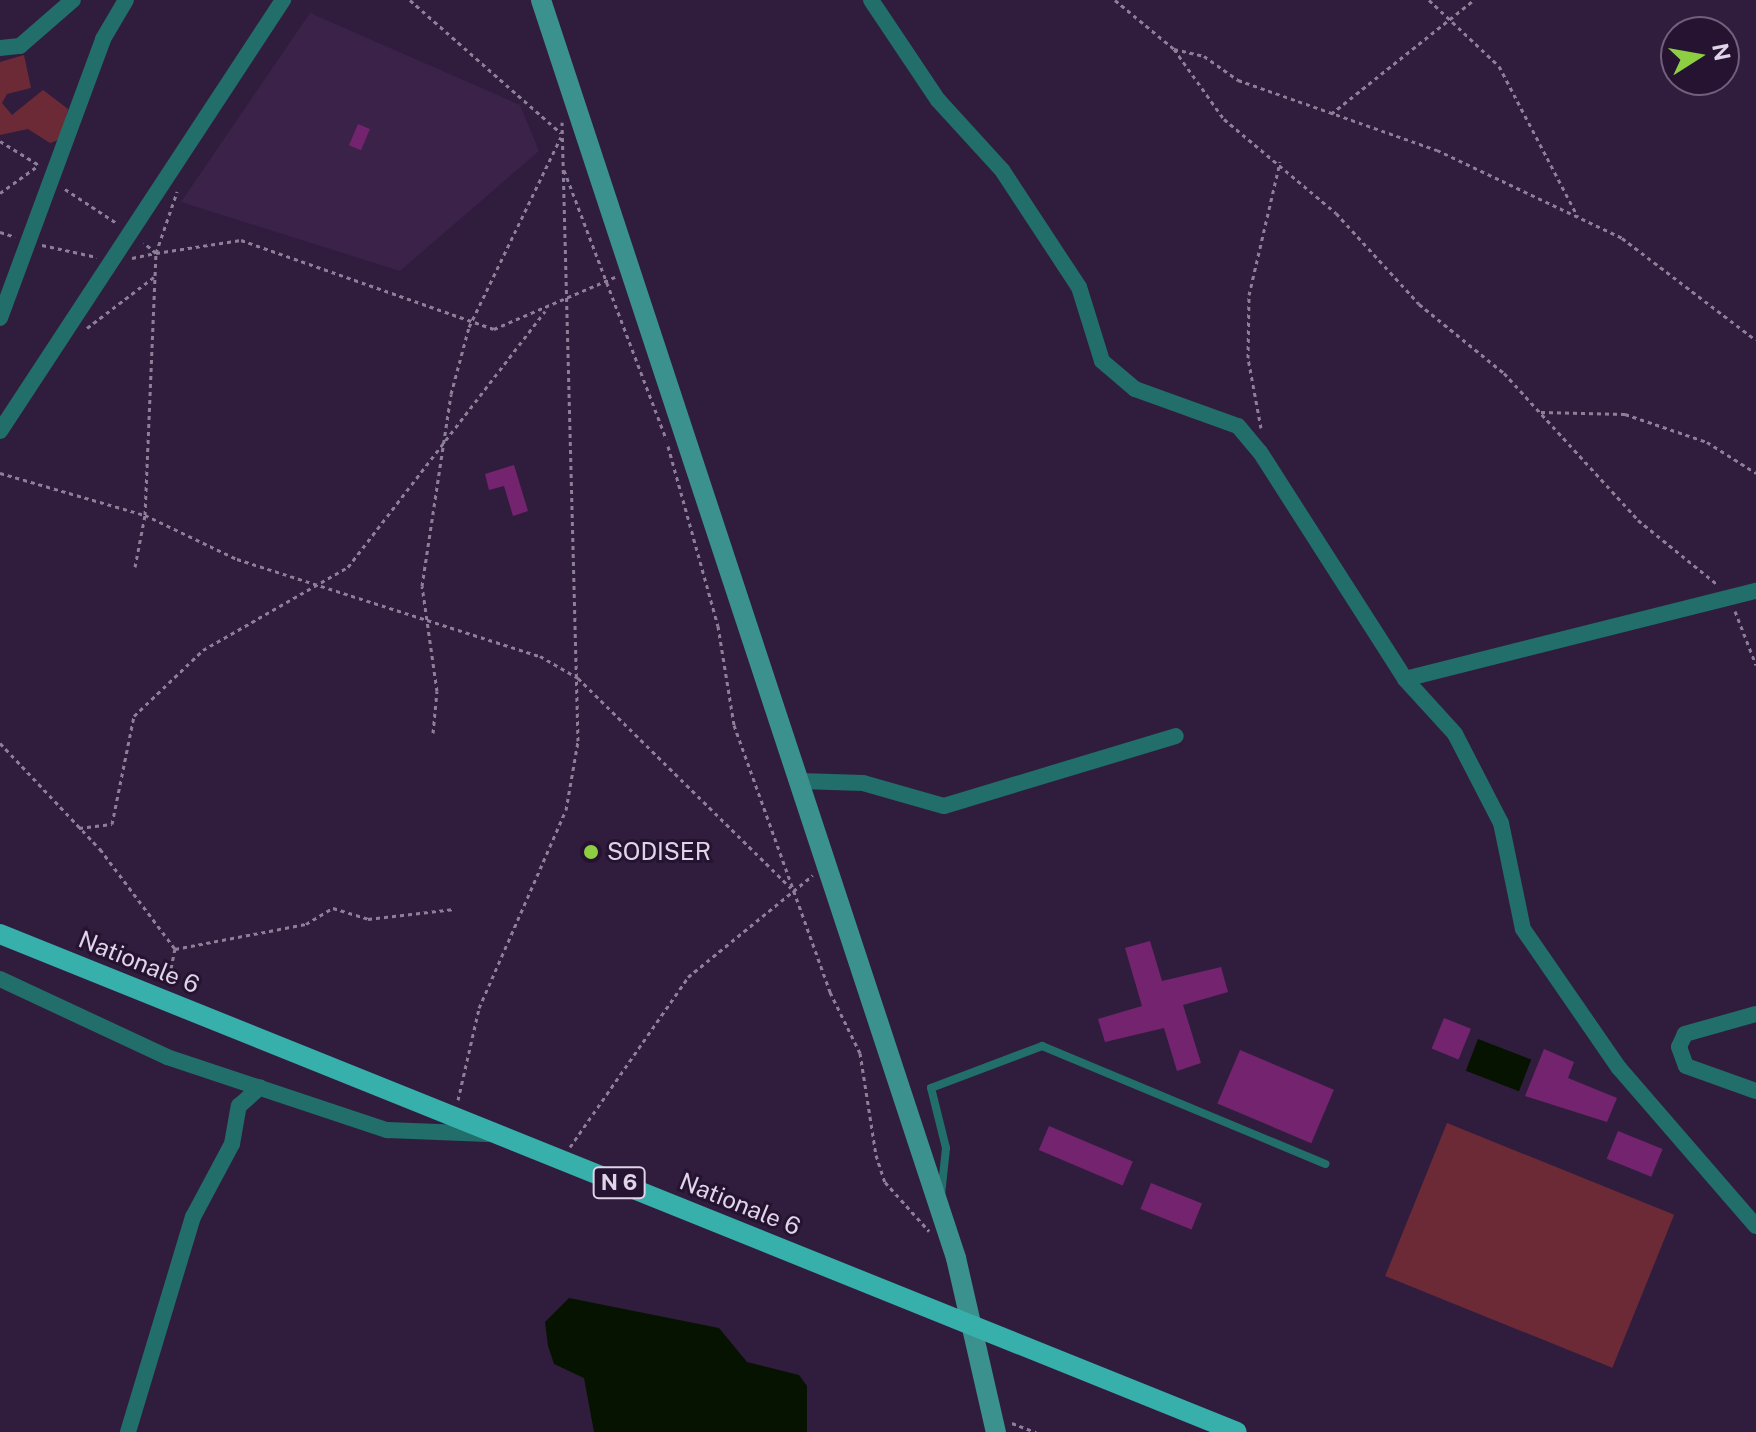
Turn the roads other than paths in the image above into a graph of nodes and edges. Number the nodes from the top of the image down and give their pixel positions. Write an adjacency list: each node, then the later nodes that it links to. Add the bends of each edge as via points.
1 (73, 0): 6 (street, via 20,46)
2 (126, 0): 7 (street, via 103,39)
3 (283, 0): 8 (street)
4 (541, 0): 12 (main road)
5 (871, 0): 10 (street, via 938,100 1002,170 1079,287 1102,361 1135,389 1238,426 1260,452)
6 (0, 48)
7 (0, 318)
8 (0, 431)
9 (1756, 591): 10 (street)
10 (1405, 679): 21 (street, via 1455,734 1501,823 1523,929 1619,1068)
11 (1176, 736): 12 (street, via 944,806 863,783)
12 (800, 781): 20 (main road)
13 (0, 934): 18 (main road, Nationale 6 / N 6)
14 (0, 979): 16 (street, via 167,1057)
15 (1756, 1014): 17 (street, via 1685,1034 1679,1047 1686,1066)
16 (260, 1087): 18 (street, via 387,1130); 23 (street, via 239,1106 232,1144 193,1217)
17 (1756, 1091)
18 (494, 1134): 22 (main road, Nationale 6 / N 6)
19 (1325, 1164): 20 (lane, via 1042,1046 931,1088 946,1148)
20 (939, 1208): 22 (main road)
21 (1756, 1226)
22 (973, 1327): 24 (main road); 25 (main road, Nationale 6 / N 6)
23 (128, 1432)
24 (996, 1432)
25 (1237, 1432)

